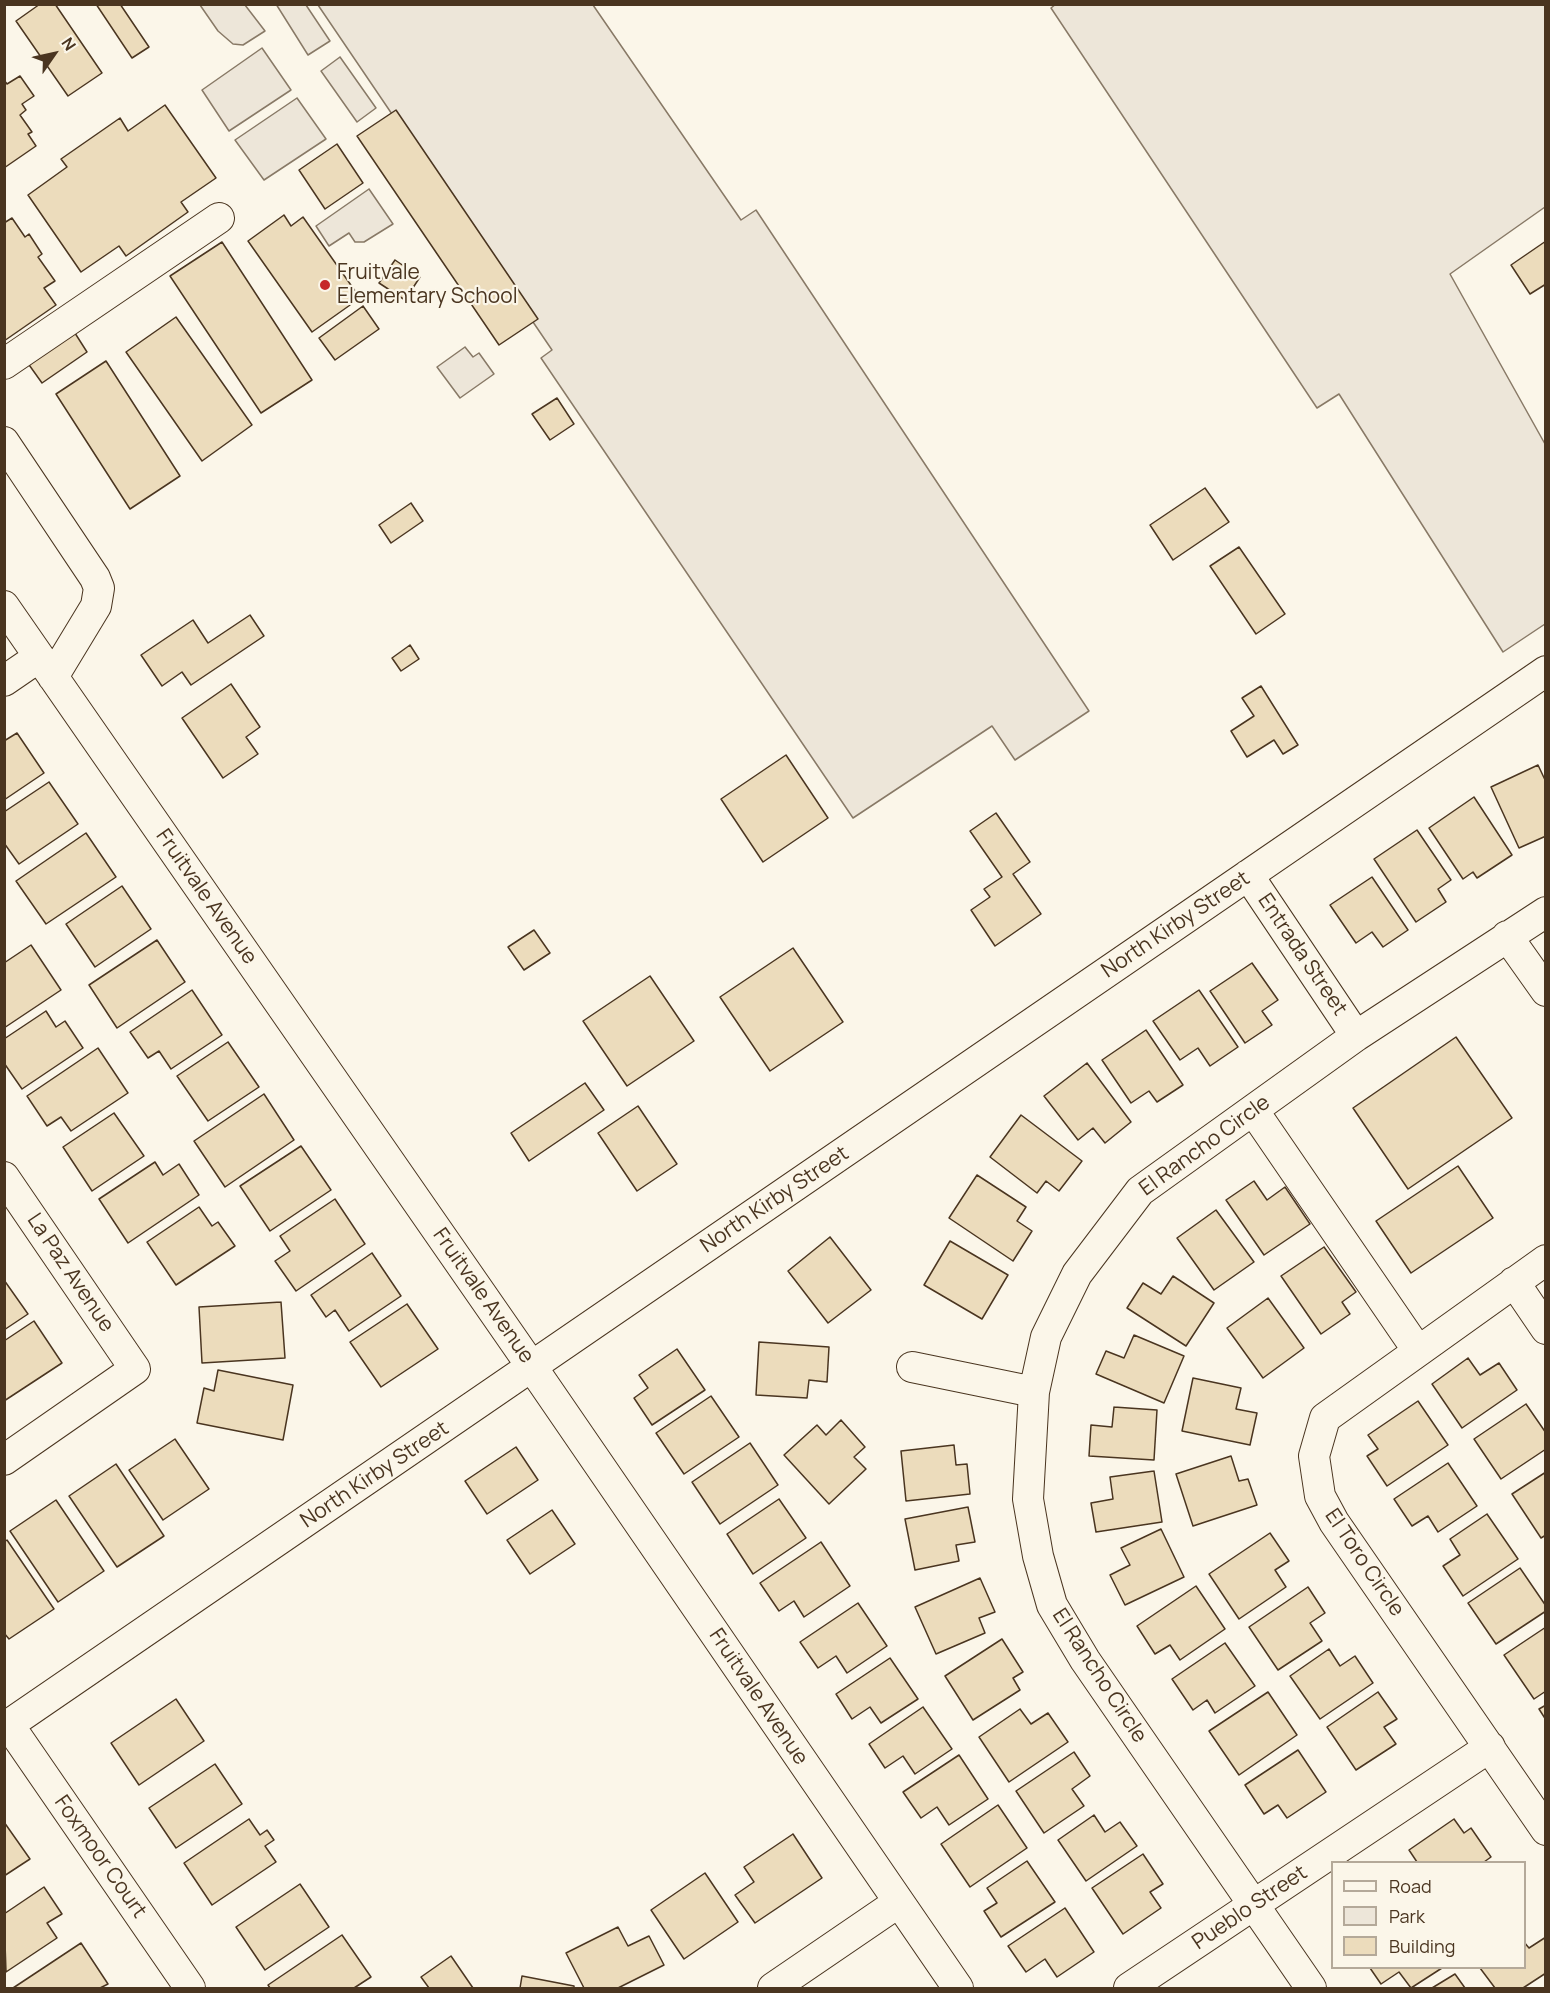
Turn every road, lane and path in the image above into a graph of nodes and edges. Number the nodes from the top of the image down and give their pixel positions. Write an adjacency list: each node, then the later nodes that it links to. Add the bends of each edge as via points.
1 (219, 218): 2 (street)
2 (4, 364)
3 (4, 442): 5 (street, via 99,588 96,606)
4 (4, 606): 5 (street, Fruitvale Avenue)
5 (46, 667): 7 (street); 19 (street, Fruitvale Avenue)
6 (1545, 671): 8 (street, North Kirby Street)
7 (4, 681)
8 (1248, 875): 12 (street, Entrada Street); 19 (street, North Kirby Street)
9 (1545, 912): 10 (street, El Rancho Circle)
10 (1507, 936): 11 (street); 12 (street, El Rancho Circle)
11 (1545, 991)
12 (1356, 1036): 13 (street, El Rancho Circle)
13 (1253, 1110): 18 (street); 21 (street, El Rancho Circle, via 1140,1191 1077,1274 1046,1337)
14 (4, 1177): 22 (street, La Paz Avenue, via 135,1370)
15 (1545, 1260): 16 (street, El Toro Circle)
16 (1514, 1282): 17 (street); 18 (street, El Toro Circle)
17 (1545, 1329)
18 (1418, 1351): 24 (street, El Toro Circle, via 1325,1418 1314,1456 1320,1496)
19 (532, 1367): 23 (street, North Kirby Street); 26 (street, Fruitvale Avenue)
20 (912, 1367): 21 (street)
21 (1034, 1392): 27 (street, El Rancho Circle, via 1028,1499 1052,1605 1085,1660)
22 (4, 1460)
23 (7, 1726): 28 (street, Foxmoor Court)
24 (1490, 1747): 25 (street, El Toro Circle); 27 (street, Pueblo Street)
25 (1545, 1830)
26 (898, 1902): 29 (street); 30 (street, Fruitvale Avenue)
27 (1254, 1905): 31 (street, Pueblo Street); 32 (street, El Rancho Circle)
28 (190, 1989)
29 (773, 1989)
30 (958, 1989)
31 (1129, 1989)
32 (1311, 1989)

